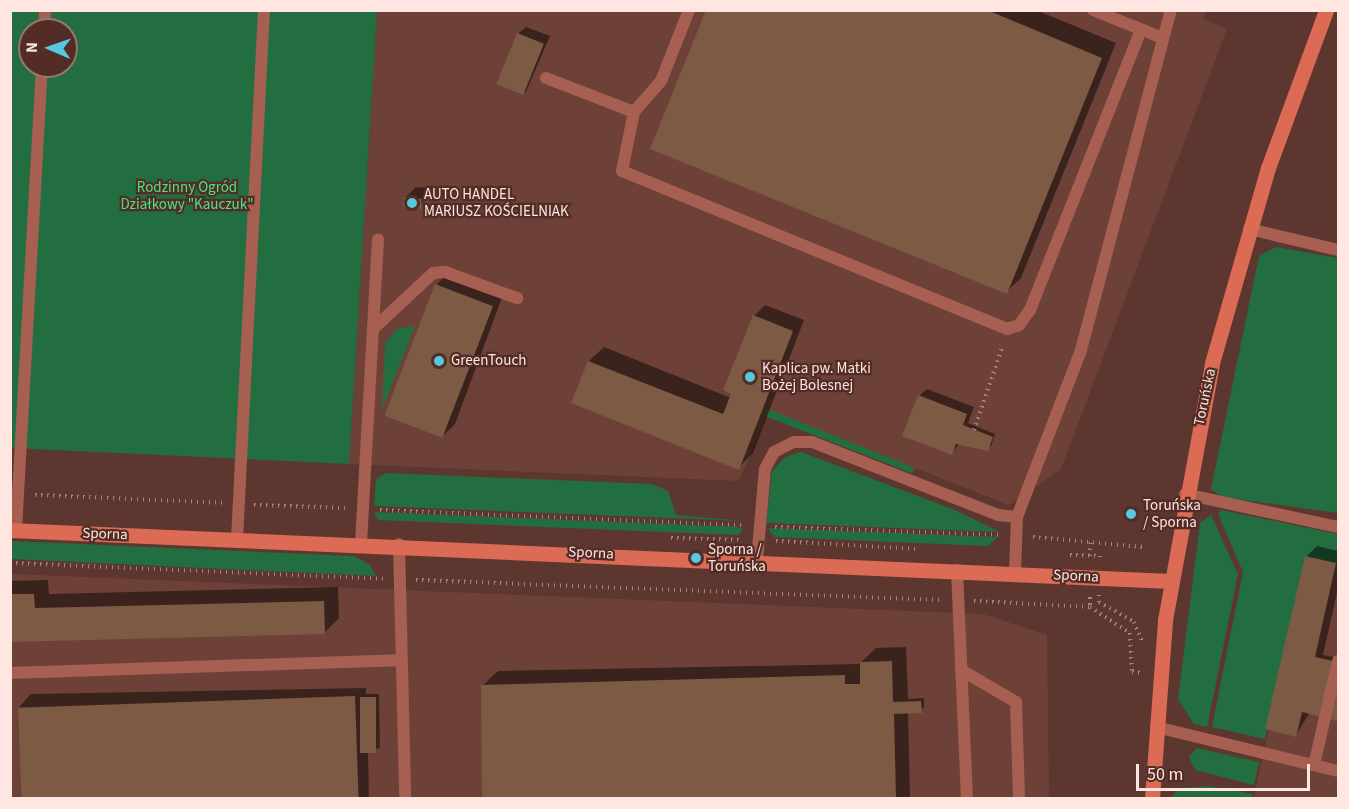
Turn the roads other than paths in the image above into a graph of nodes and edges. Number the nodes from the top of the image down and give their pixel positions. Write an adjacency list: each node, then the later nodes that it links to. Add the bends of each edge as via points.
1 (264, 10): 20 (lane)
2 (689, 10): 10 (lane, via 661,81)
3 (1093, 10): 6 (lane)
4 (1171, 10): 7 (lane)
5 (1326, 10): 11 (street, Toruńska)
6 (1141, 29): 7 (lane); 10 (lane, via 1030,310 1019,325 1007,329 622,171)
7 (1160, 37): 17 (lane, via 1081,350)
8 (41, 78): 19 (lane)
9 (546, 78): 10 (lane)
10 (634, 112)
11 (1250, 229): 13 (lane); 16 (street, Toruńska, via 1212,363)
12 (378, 239): 15 (lane)
13 (1338, 250)
14 (517, 298): 15 (lane, via 445,272 433,273)
15 (373, 329): 21 (lane)
16 (1185, 494): 18 (lane); 26 (street, Toruńska)
17 (1017, 517): 23 (lane, via 998,515 806,441 778,448 769,459); 25 (lane)
18 (1338, 527)
19 (13, 530): 20 (street, Sporna)
20 (237, 539): 21 (street, Sporna)
21 (361, 543): 22 (street, Sporna)
22 (399, 544): 23 (street, Sporna); 27 (lane)
23 (757, 560): 24 (street, Sporna)
24 (957, 570): 25 (street, Sporna); 29 (lane)
25 (1015, 573): 26 (street, Sporna)
26 (1171, 581): 31 (street, Toruńska)
27 (398, 660): 30 (lane); 34 (lane)
28 (1338, 661): 32 (lane)
29 (961, 670): 35 (lane); 36 (lane, via 1016,702)
30 (10, 673)
31 (1156, 727): 32 (lane); 37 (street, Toruńska)
32 (1314, 765): 33 (lane)
33 (1338, 771)
34 (405, 798)
35 (967, 798)
36 (1019, 798)
37 (1152, 798)

